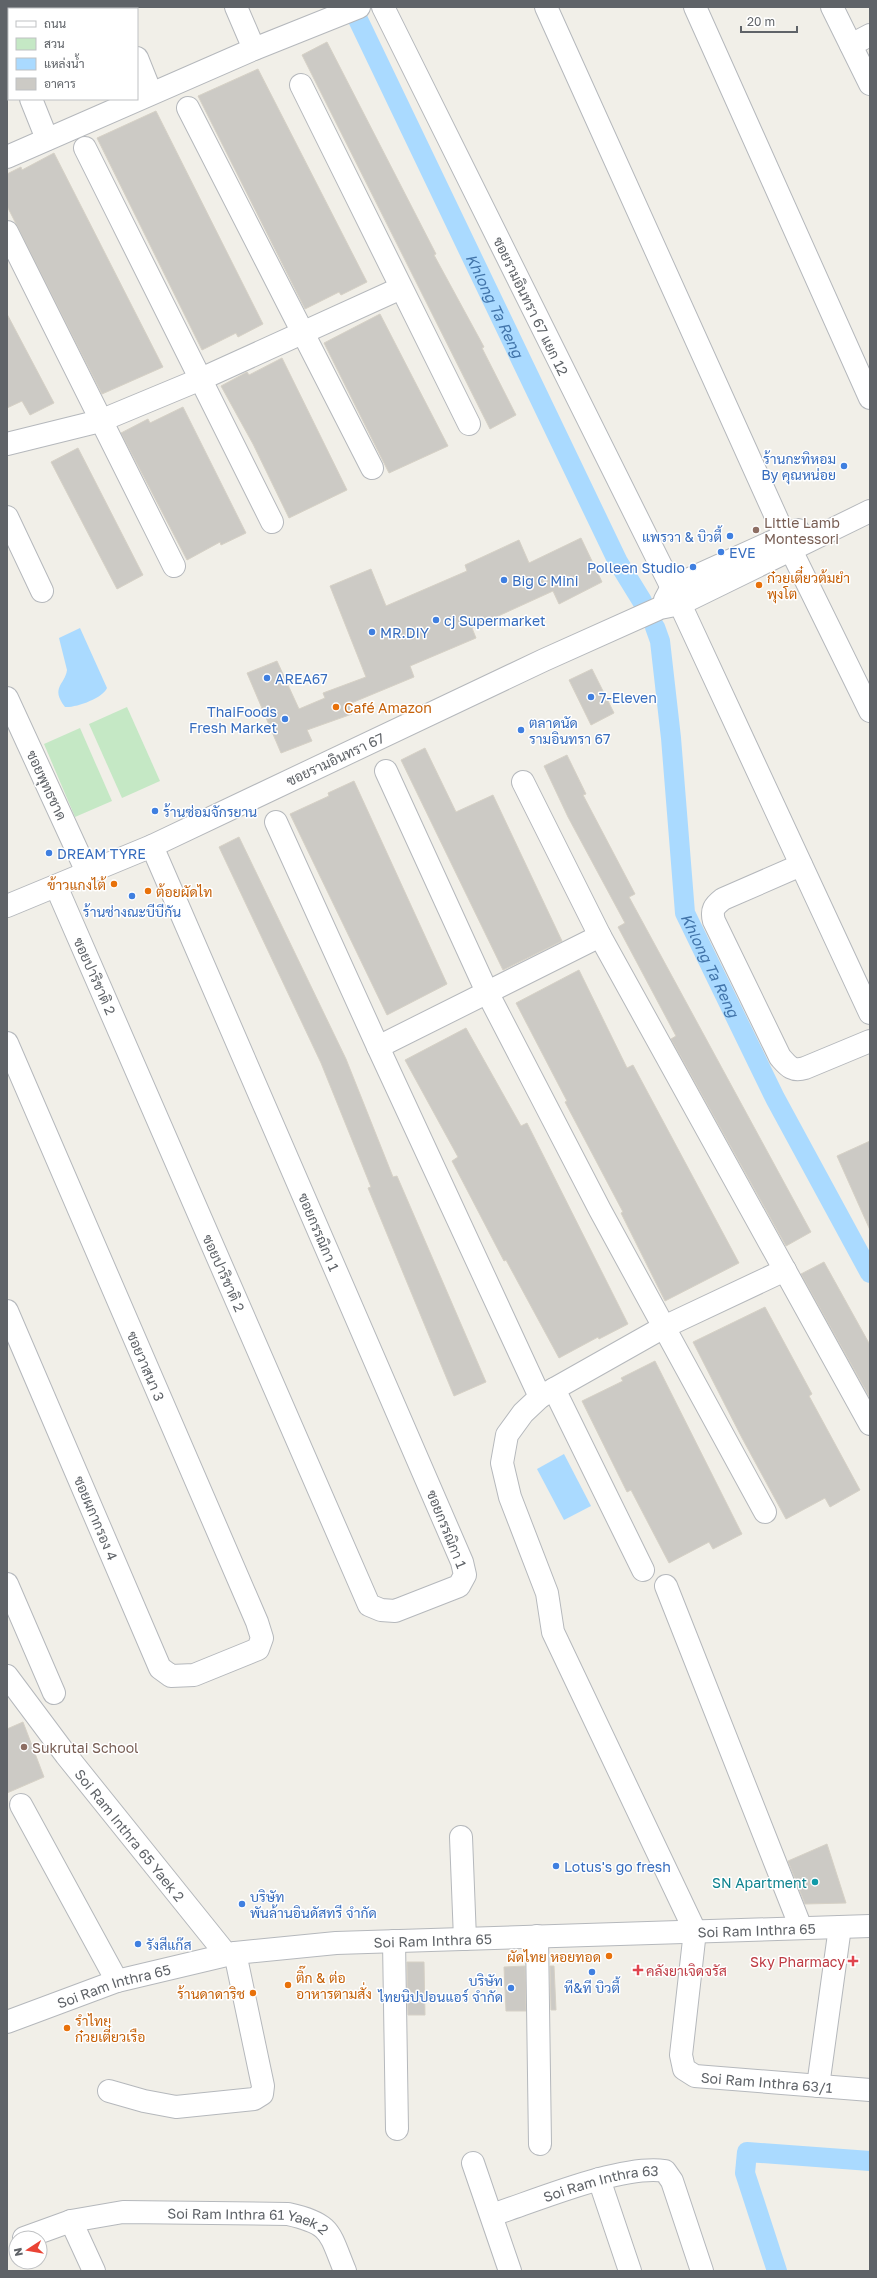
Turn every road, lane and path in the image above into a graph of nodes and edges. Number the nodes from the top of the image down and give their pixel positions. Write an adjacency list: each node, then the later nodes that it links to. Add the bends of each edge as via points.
1 (236, 7): 8 (street)
2 (382, 7): 36 (street, ซอยรามอินทรา 67 แยก 12)
3 (546, 7): 33 (street)
4 (695, 7): 24 (street)
5 (832, 7): 7 (street)
6 (352, 10): 8 (street)
7 (860, 40): 10 (street)
8 (254, 49): 12 (street)
9 (138, 60): 12 (street)
10 (870, 84)
11 (300, 85): 21 (street)
12 (151, 93): 13 (street)
13 (138, 99)
14 (30, 100): 17 (street)
15 (136, 100): 17 (street)
16 (188, 108): 22 (street)
17 (47, 140): 19 (street)
18 (85, 148): 23 (street)
19 (7, 157)
20 (7, 232): 25 (street)
21 (401, 288): 22 (street); 26 (street)
22 (303, 333): 23 (street); 28 (street)
23 (201, 379): 25 (street); 32 (street)
24 (870, 398)
25 (100, 421): 27 (street); 34 (street)
26 (468, 424)
27 (7, 444)
28 (372, 468)
29 (870, 495): 33 (street, ซอยรามอินทรา 67)
30 (870, 511): 33 (street, ซอยรามอินทรา 67)
31 (7, 517): 35 (street)
32 (272, 522)
33 (788, 543): 36 (street, ซอยรามอินทรา 67); 38 (street)
34 (174, 566)
35 (42, 592)
36 (671, 600): 42 (street, ซอยรามอินทรา 67); 43 (street, ซอยรามอินทรา 67 แยก 12)
37 (7, 698): 44 (street, ซอยพุทธชาด)
38 (870, 711)
39 (386, 771): 48 (street)
40 (523, 782): 47 (street)
41 (276, 822): 52 (street)
42 (152, 846): 44 (street, ซอยรามอินทรา 67); 62 (street, ซอยกรรณิกา 1, via 462,1562 465,1575 459,1586)
43 (801, 865): 49 (street, ซอยรามอินทรา 67 แยก 12); 50 (street, via 723,899 714,906 714,921 780,1057 791,1069 797,1071 806,1068)
44 (87, 872): 45 (street, ซอยรามอินทรา 67)
45 (56, 886): 46 (street, ซอยรามอินทรา 67); 62 (street, ซอยปาริชาติ 2, via 369,1605 395,1611)
46 (7, 906)
47 (600, 936): 48 (street); 53 (street)
48 (488, 992): 52 (street); 55 (street, via 600,1210)
49 (870, 1012)
50 (870, 1041)
51 (7, 1043): 63 (street, ซอยวาสนา 3, via 257,1622 262,1638 258,1649)
52 (378, 1047): 56 (street)
53 (785, 1270): 55 (street); 57 (street)
54 (7, 1311): 63 (street, ซอยผกากรอง 4, via 160,1668 171,1676 194,1675)
55 (664, 1327): 56 (street); 58 (street)
56 (547, 1393): 59 (street); 71 (street, via 523,1413 507,1435 502,1464 510,1497 547,1593 553,1632)
57 (870, 1424)
58 (765, 1512)
59 (643, 1570)
60 (7, 1584): 65 (street)
61 (666, 1586): 70 (street)
62 (426, 1599)
63 (218, 1666)
64 (7, 1676): 75 (street, Soi Ram Inthra 65 Yaek 2, via 66,1755)
65 (54, 1693)
66 (21, 1805): 76 (street)
67 (462, 1837): 73 (street)
68 (870, 1926): 69 (street, Soi Ram Inthra 65)
69 (840, 1927): 70 (street, Soi Ram Inthra 65); 78 (street)
70 (801, 1928): 71 (street, Soi Ram Inthra 65)
71 (695, 1931): 72 (street, Soi Ram Inthra 65); 78 (street, Soi Ram Inthra 63/1, via 681,2055 684,2070 695,2076)
72 (537, 1936): 73 (street, Soi Ram Inthra 65); 82 (street)
73 (465, 1938): 74 (street, Soi Ram Inthra 65)
74 (394, 1941): 75 (street, Soi Ram Inthra 65, via 336,1943); 81 (street)
75 (230, 1953): 76 (street, Soi Ram Inthra 65); 80 (street, via 263,2086 262,2094 254,2099 176,2107)
76 (117, 1982): 77 (street, Soi Ram Inthra 65)
77 (7, 2022)
78 (818, 2086): 79 (street, Soi Ram Inthra 63/1)
79 (870, 2090)
80 (109, 2091)
81 (397, 2129)
82 (540, 2144)
83 (473, 2163): 85 (street)
84 (599, 2179): 85 (street, Soi Ram Inthra 63); 91 (street); 92 (street, Soi Ram Inthra 63, via 652,2169 665,2171 672,2180)
85 (492, 2215): 90 (street)
86 (71, 2221): 87 (street, Soi Ram Inthra 61 Yaek 2); 88 (street); 89 (street, Soi Ram Inthra 61 Yaek 2, via 124,2212 288,2214 312,2220 328,2231)
87 (46, 2230)
88 (94, 2271)
89 (345, 2271)
90 (510, 2271)
91 (630, 2271)
92 (702, 2271)

